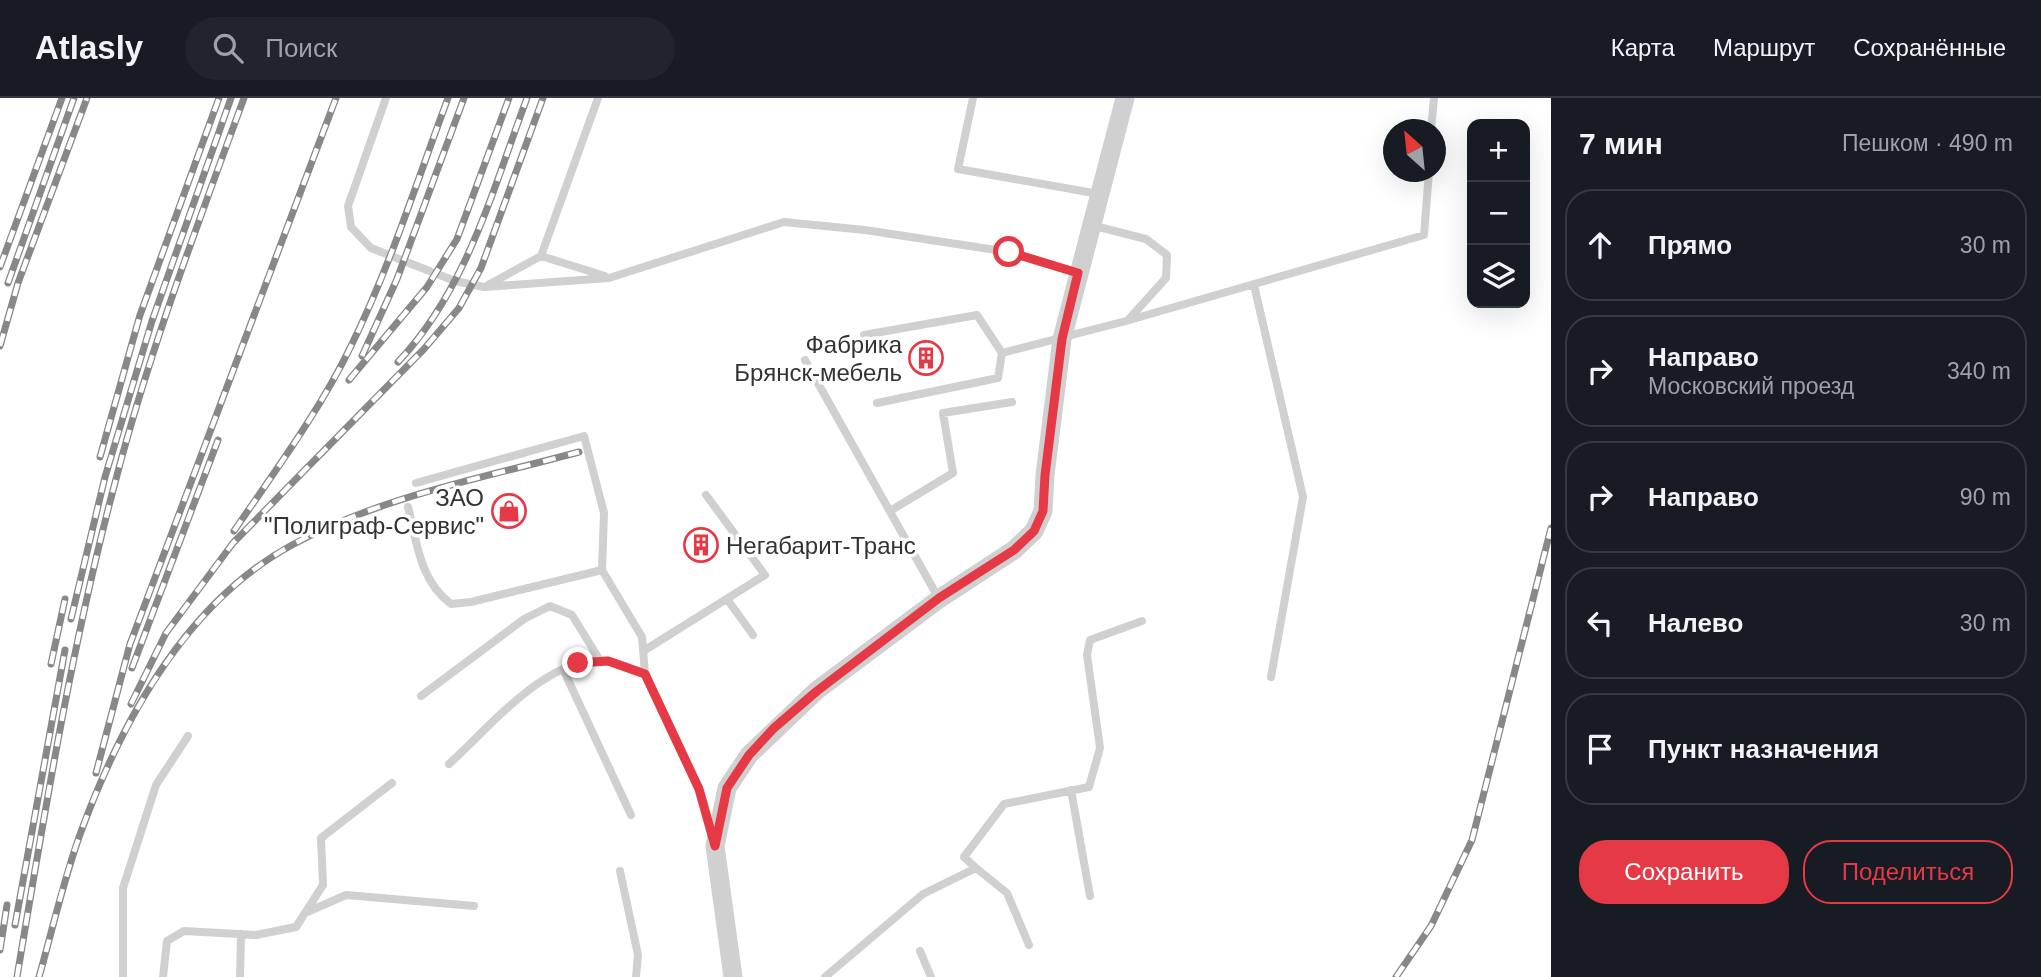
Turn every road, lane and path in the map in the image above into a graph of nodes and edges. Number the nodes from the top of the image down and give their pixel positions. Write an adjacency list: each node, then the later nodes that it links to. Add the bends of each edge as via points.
1 (386, 98): 14 (lane, via 348,206 351,226 371,248 435,275)
2 (598, 98): 10 (lane)
3 (973, 98): 8 (lane, via 958,169)
4 (1125, 98): 8 (street)
5 (1434, 98): 6 (lane)
6 (1432, 119)
7 (1428, 182): 13 (lane, via 1424,235)
8 (1099, 194): 9 (street)
9 (1091, 225): 11 (street); 15 (lane, via 1146,239 1167,255 1166,278)
10 (541, 256): 12 (lane); 14 (lane)
11 (1078, 273): 12 (lane, via 1009,252 784,222); 17 (street)
12 (609, 278): 14 (lane)
13 (1254, 285): 15 (lane); 35 (lane, via 1303,497)
14 (484, 288)
15 (1126, 321): 17 (lane)
16 (864, 335): 18 (lane, via 977,315)
17 (1062, 339): 18 (lane); 27 (street, via 1043,511 1034,531 1014,550)
18 (1002, 353): 21 (lane, via 998,378)
19 (806, 360): 25 (lane)
20 (1012, 402): 25 (lane, via 943,413 953,474)
21 (877, 403)
22 (416, 483): 26 (lane, via 584,436 604,513)
23 (706, 495): 28 (lane, via 765,575)
24 (408, 507): 26 (lane, via 423,568 436,592 452,604)
25 (890, 510): 27 (lane)
26 (602, 570): 31 (lane, via 642,637)
27 (939, 598): 42 (street, via 817,691 749,755 727,788)
28 (727, 599): 30 (lane); 31 (lane)
29 (1142, 621): 40 (lane, via 1090,640 1087,655 1100,748 1089,787)
30 (753, 635)
31 (645, 650): 34 (lane)
32 (601, 662): 33 (lane); 34 (lane); 36 (lane, via 572,615 550,606 524,619)
33 (563, 669): 38 (lane, via 548,675); 41 (lane)
34 (645, 674): 42 (lane, via 699,789)
35 (1271, 677)
36 (421, 696)
37 (188, 737): 51 (lane, via 156,785 123,888)
38 (449, 765)
39 (392, 783): 47 (lane, via 321,838 323,885)
40 (1071, 790): 43 (lane, via 1003,804 964,857); 45 (lane)
41 (631, 815)
42 (715, 846): 55 (street)
43 (976, 868): 49 (lane, via 1007,892); 56 (lane, via 923,894)
44 (620, 870): 54 (lane, via 638,955)
45 (1090, 896)
46 (474, 906): 47 (lane, via 346,895)
47 (304, 913): 48 (lane, via 296,926)
48 (241, 934): 52 (lane, via 184,931 167,941); 53 (lane)
49 (1029, 944)
50 (920, 951): 57 (lane)
51 (123, 977)
52 (163, 977)
53 (240, 977)
54 (636, 977)
55 (733, 977)
56 (825, 977)
57 (931, 977)

